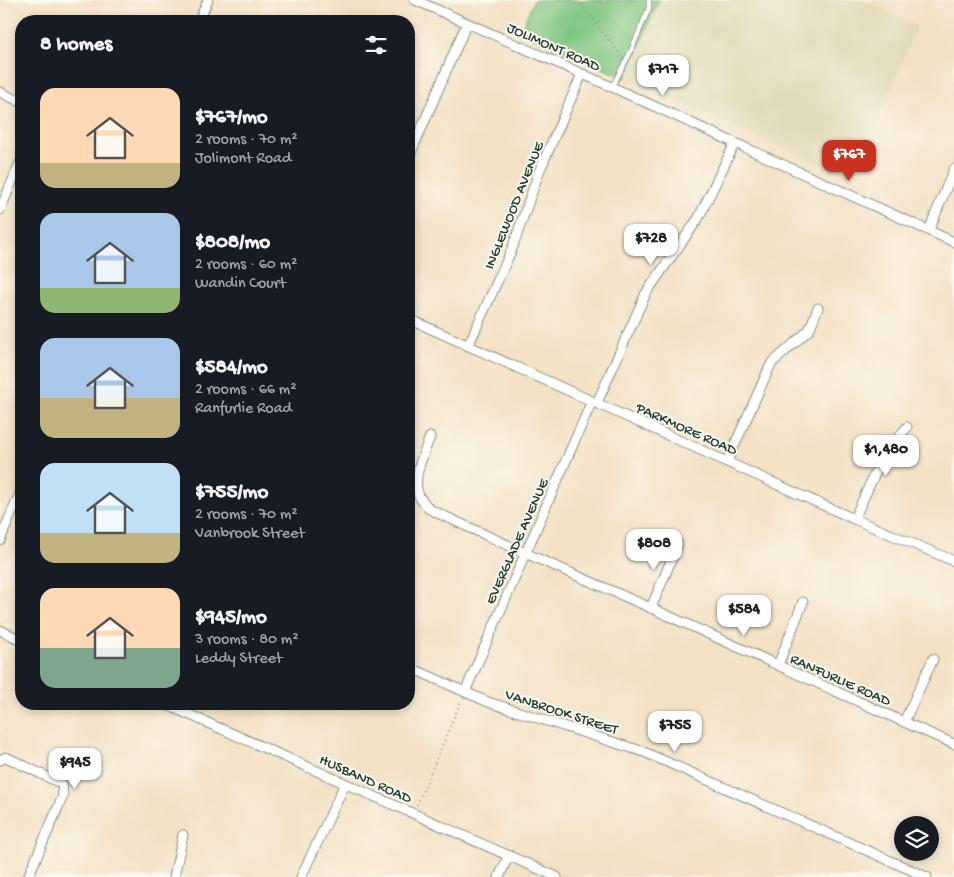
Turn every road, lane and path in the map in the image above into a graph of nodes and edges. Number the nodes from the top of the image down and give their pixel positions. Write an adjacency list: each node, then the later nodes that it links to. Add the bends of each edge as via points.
1 (208, 0): 5 (street)
2 (415, 0): 6 (street, JOLIMONT ROAD)
3 (578, 0): 7 (path)
4 (649, 0): 7 (lane, via 649,8)
5 (202, 15)
6 (467, 23): 8 (street, JOLIMONT ROAD); 12 (street)
7 (626, 61): 9 (lane)
8 (582, 74): 9 (street, JOLIMONT ROAD); 21 (street, INGLEWOOD AVENUE, via 539,172 512,248)
9 (612, 87): 13 (street, JOLIMONT ROAD)
10 (0, 92): 11 (street)
11 (15, 99)
12 (415, 131)
13 (734, 143): 17 (street, JOLIMONT ROAD); 22 (street, EVERGLADE AVENUE, via 698,219 646,293)
14 (954, 169): 17 (street)
15 (15, 175): 16 (street)
16 (0, 210)
17 (929, 230): 18 (street, JOLIMONT ROAD)
18 (954, 242)
19 (818, 308): 25 (street, via 809,330 771,364)
20 (415, 322): 21 (street, PARKMORE ROAD)
21 (468, 346): 22 (street, PARKMORE ROAD)
22 (595, 402): 25 (street, PARKMORE ROAD); 30 (street, EVERGLADE AVENUE)
23 (907, 427): 27 (street, via 882,458)
24 (430, 437): 30 (street, RANFURLIE ROAD, via 416,487 420,497 429,508)
25 (727, 462): 27 (street, PARKMORE ROAD)
26 (15, 506): 28 (street)
27 (854, 518): 31 (street, PARKMORE ROAD)
28 (0, 540)
29 (678, 544): 33 (street)
30 (525, 554): 33 (street, RANFURLIE ROAD); 39 (street, EVERGLADE AVENUE)
31 (954, 561)
32 (803, 602): 37 (street)
33 (651, 608): 37 (street, RANFURLIE ROAD)
34 (0, 630): 35 (street)
35 (15, 637)
36 (933, 659): 41 (street)
37 (778, 665): 41 (street, RANFURLIE ROAD)
38 (415, 670): 39 (street, VANBROOK STREET)
39 (465, 692): 45 (path); 53 (street, VANBROOK STREET, via 644,752)
40 (178, 710): 44 (street, HUSBAND ROAD)
41 (904, 722): 42 (street, RANFURLIE ROAD)
42 (954, 744)
43 (0, 760): 48 (street, via 6,757 62,784 63,796)
44 (345, 784): 45 (street, HUSBAND ROAD); 50 (street)
45 (413, 814): 47 (street, HUSBAND ROAD)
46 (183, 835): 49 (street)
47 (509, 855): 51 (street); 52 (street, HUSBAND ROAD)
48 (28, 877)
49 (174, 877)
50 (301, 877)
51 (498, 877)
52 (557, 877)
53 (926, 877)

